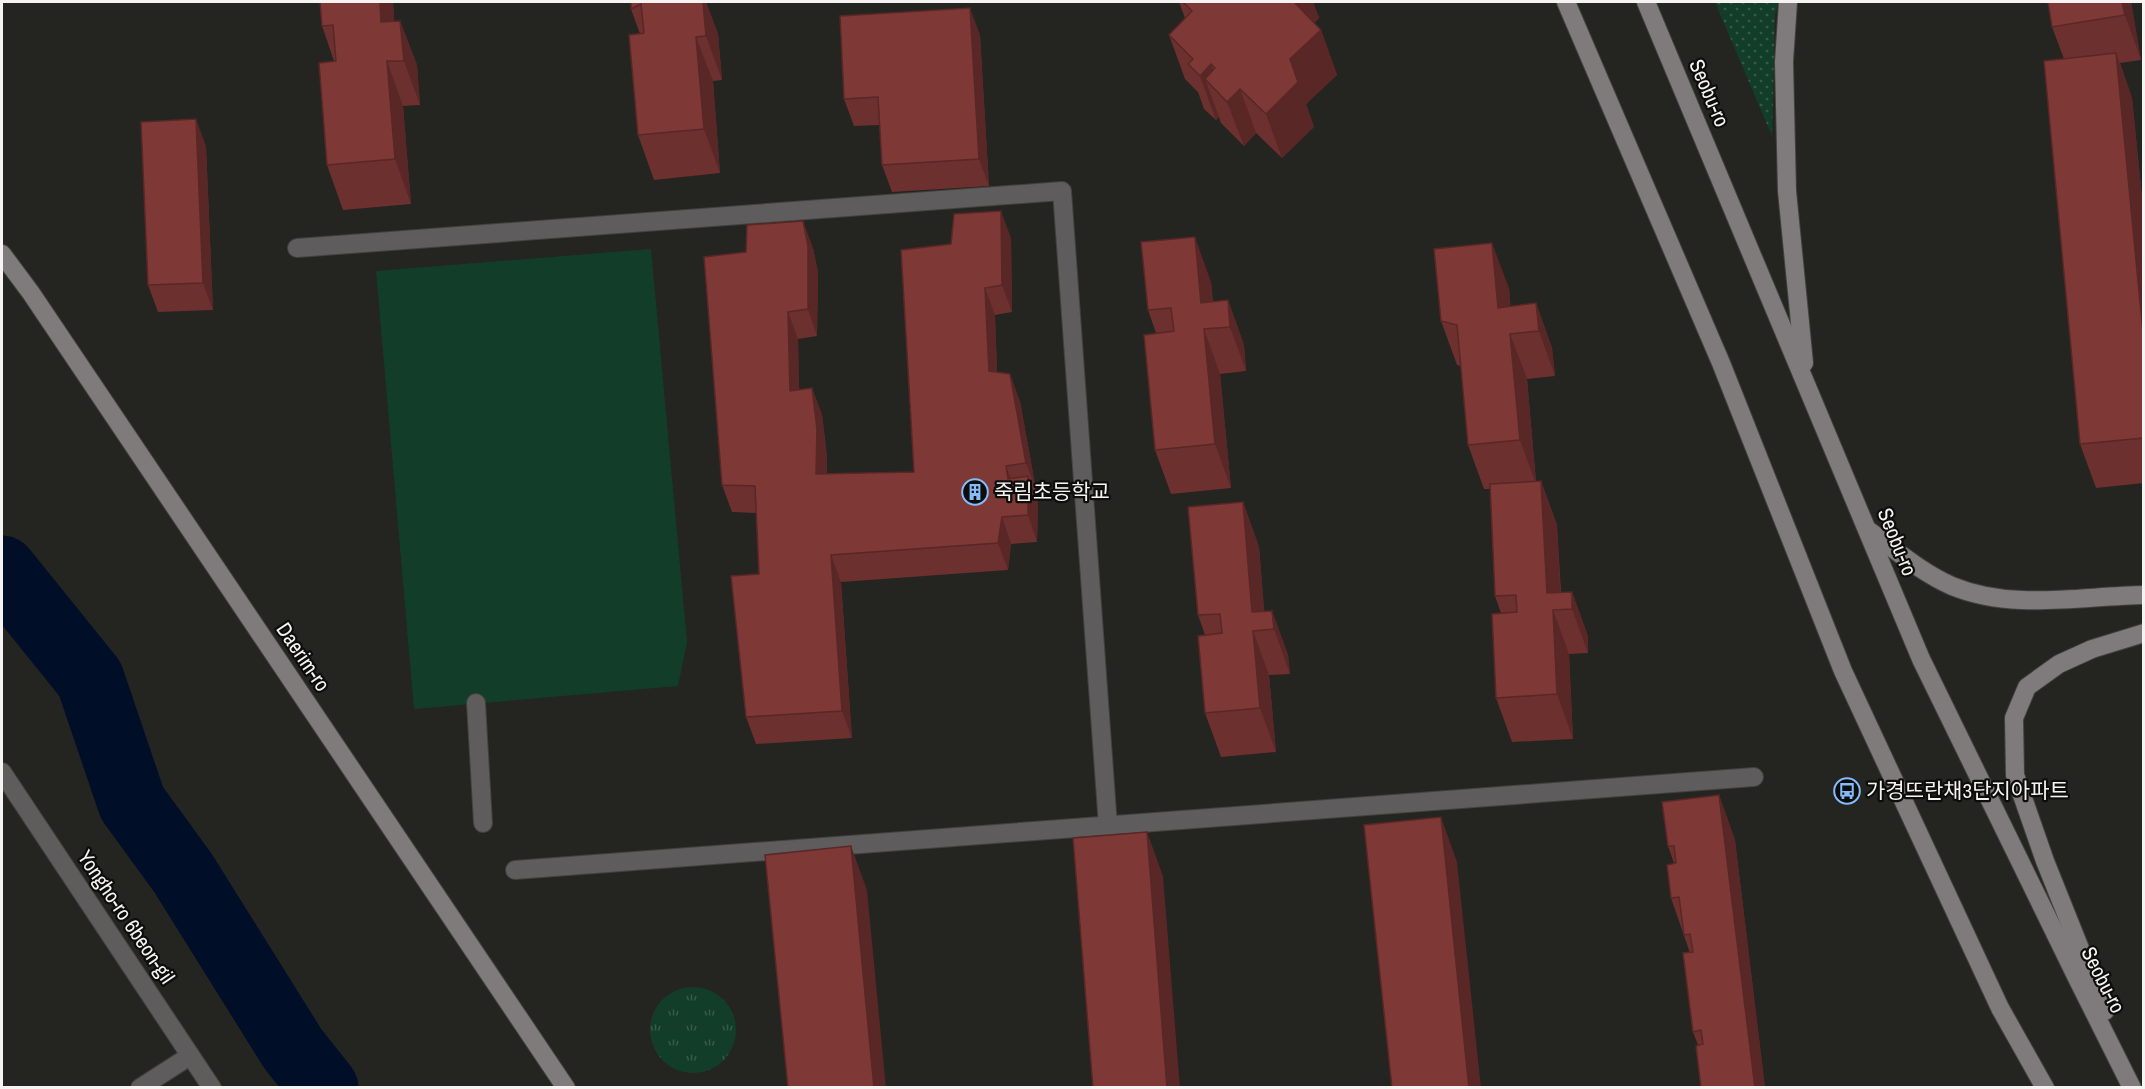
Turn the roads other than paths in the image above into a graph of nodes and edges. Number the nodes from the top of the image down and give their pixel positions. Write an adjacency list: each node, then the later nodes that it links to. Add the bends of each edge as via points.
1 (1646, 2): 6 (main road, Seobu-ro)
2 (1788, 2): 6 (main road, via 1784,62 1786,191)
3 (1566, 6): 20 (main road, via 1721,363 1843,671 2000,1008)
4 (297, 248): 14 (street, via 1062,191)
5 (2, 254): 19 (main road, Daerim-ro)
6 (1806, 382): 7 (main road, Seobu-ro)
7 (1868, 530): 8 (main road, via 1952,586 1987,596 2024,600); 21 (main road, Seobu-ro, via 1921,659)
8 (2144, 595)
9 (2144, 633): 21 (main road, via 2092,648 2059,664 2027,687 2014,718 2015,775)
10 (476, 704): 13 (street)
11 (2, 772): 18 (street, Yongho-ro 6beon-gil)
12 (1754, 777): 14 (street)
13 (483, 823)
14 (1108, 826): 15 (street)
15 (515, 870)
16 (182, 1061): 17 (street)
17 (140, 1088)
18 (213, 1088)
19 (566, 1088)
20 (2045, 1088)
21 (2134, 1088)

